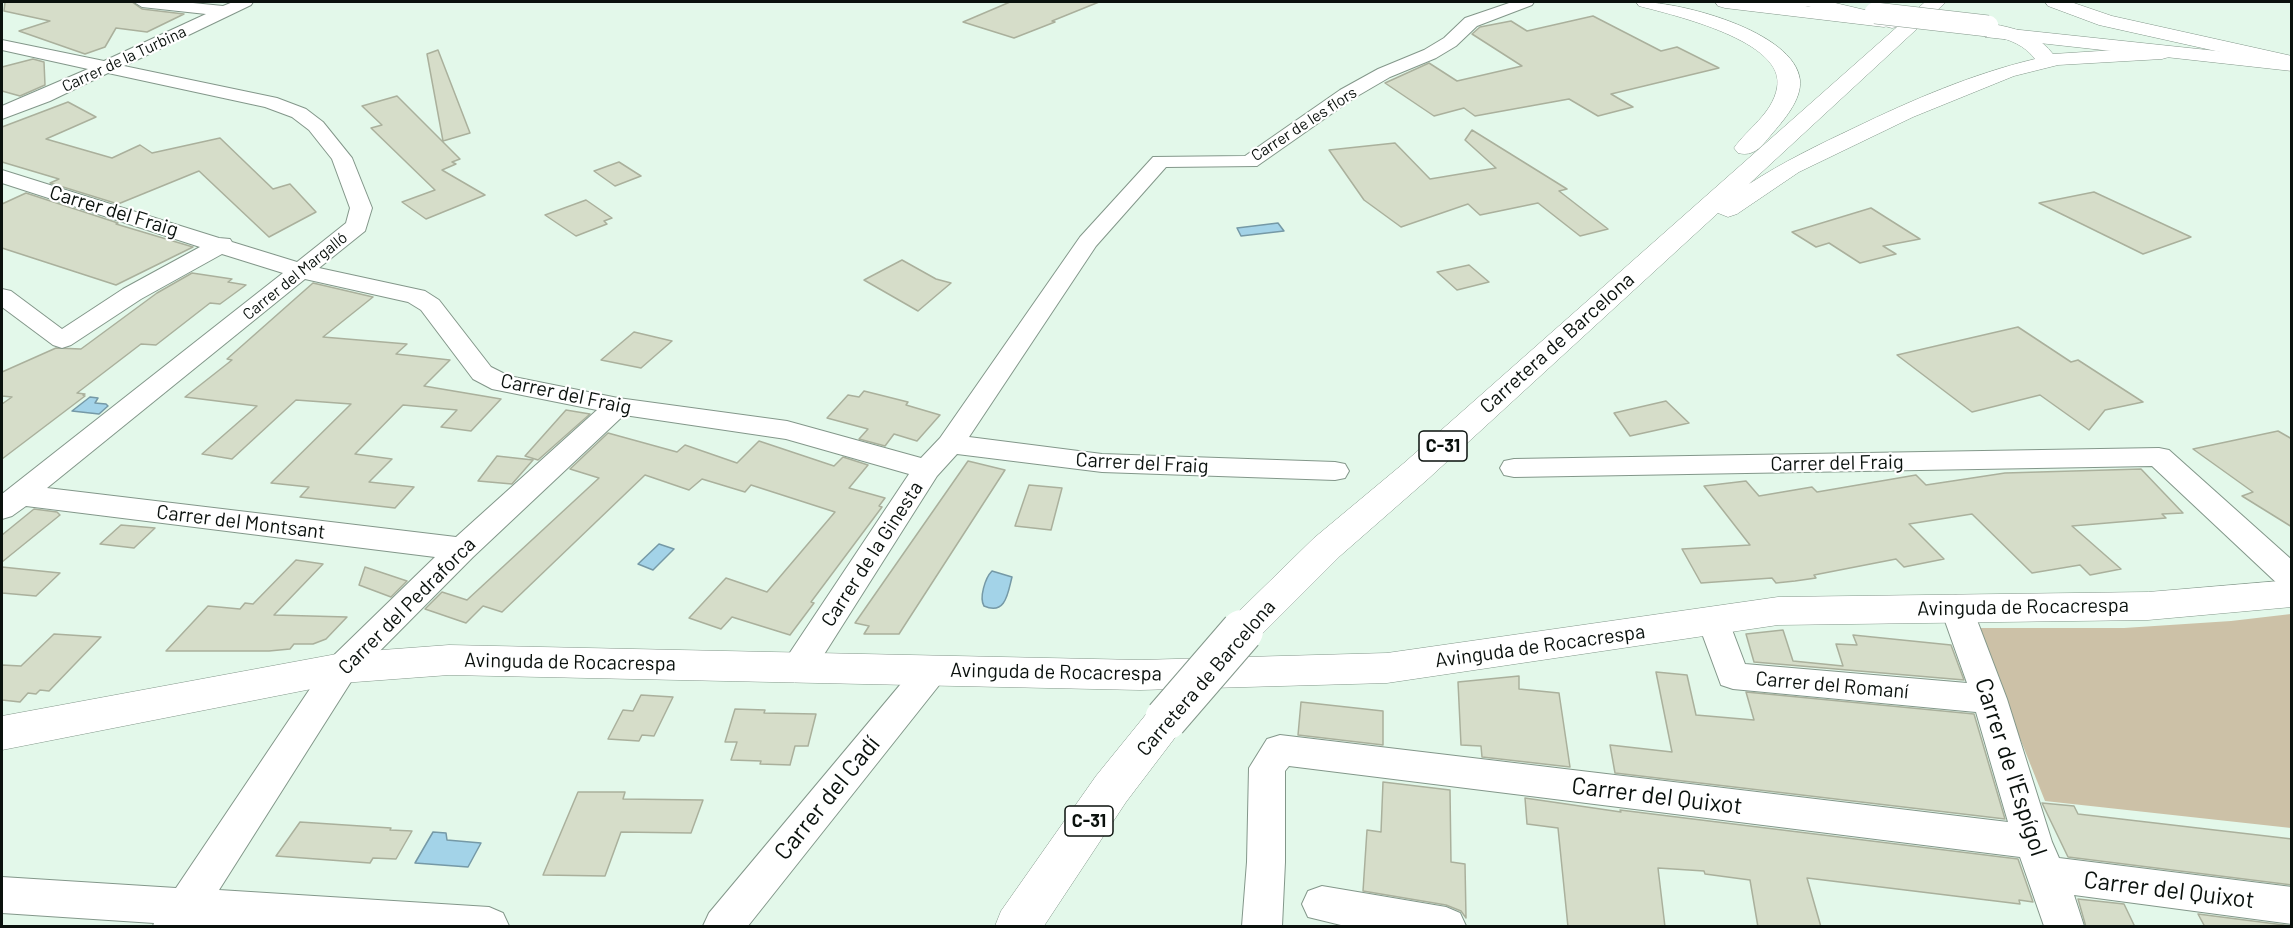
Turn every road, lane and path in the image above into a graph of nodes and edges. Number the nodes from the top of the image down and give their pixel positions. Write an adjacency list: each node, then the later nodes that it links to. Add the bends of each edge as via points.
1 (142, 2): 10 (street)
2 (245, 2): 10 (street, Carrer de la Turbina)
3 (1526, 2): 28 (street, Carrer de les flors, via 1471,22 1450,42 1347,94 1250,162 1161,161 1088,242)
4 (1646, 2): 13 (main road)
5 (1724, 2): 12 (main road); 13 (main road, via 1710,12)
6 (1751, 2): 9 (main road)
7 (1776, 2): 9 (main road)
8 (2055, 2): 15 (main road)
9 (1814, 4): 12 (main road)
10 (224, 11): 20 (street, Carrer de la Turbina)
11 (1935, 11): 12 (main road, bridge); 14 (main road, bridge); 16 (main road); 24 (main road, Carretera de Barcelona / C-31)
12 (1884, 18): 14 (main road)
13 (1724, 25): 24 (main road, via 1777,57 1790,77 1789,87 1766,126)
14 (1990, 30): 15 (main road); 16 (main road)
15 (2103, 30): 18 (main road); 19 (main road)
16 (2019, 36): 18 (main road)
17 (2, 45): 20 (street, Carrer del Margalló)
18 (2045, 50): 19 (main road, via 2087,56 2162,53); 24 (main road, via 1791,167)
19 (2289, 64)
20 (105, 69): 21 (street, Carrer de la Turbina); 25 (street, Carrer del Margalló, via 270,102 299,113 316,126 342,158 361,208 357,226)
21 (2, 113)
22 (2, 176): 23 (street, Carrer del Fraig)
23 (222, 244): 25 (street, Carrer del Fraig); 26 (street, via 132,294 62,340)
24 (1646, 261): 50 (main road, Carretera de Barcelona / C-31, bridge, via 1327,547 1242,631 1112,789)
25 (303, 272): 27 (street, Carrer del Fraig, via 416,296 430,305 482,373 501,383); 32 (street, Carrer del Margalló)
26 (2, 296)
27 (618, 406): 30 (street, Carrer del Fraig, via 787,429); 33 (street, Carrer del Pedraforca)
28 (950, 444): 30 (street, Carrer de la Ginesta); 31 (street, Carrer del Fraig, via 1102,463)
29 (1514, 468): 34 (street, Carrer del Fraig, via 2159,458)
30 (927, 469): 38 (street, Carrer de la Ginesta)
31 (1335, 471)
32 (11, 502): 33 (street, Carrer del Montsant)
33 (462, 549): 39 (street, Carrer del Pedraforca)
34 (2292, 579)
35 (2292, 593): 36 (main road, Avinguda de Rocacrespa, via 2148,606)
36 (1956, 607): 37 (main road, Avinguda de Rocacrespa, via 1778,611); 41 (street, Carrer de l'Espígol)
37 (1713, 620): 40 (main road, Avinguda de Rocacrespa, via 1387,668 1140,675); 41 (street, Carrer del Romaní, via 1733,676)
38 (799, 666): 39 (main road, Avinguda de Rocacrespa, via 449,660); 40 (main road, Avinguda de Rocacrespa)
39 (342, 668): 42 (main road, Avinguda de Rocacrespa); 47 (street, Carrer del Pedraforca)
40 (932, 670): 49 (street, Carrer del Cadí)
41 (1990, 699): 43 (street, Carrer de l'Espígol)
42 (2, 734)
43 (2040, 858): 46 (street, Carrer del Quixot); 51 (street, Carrer del Quixot, via 1280,750 1267,768); 53 (street, Carrer de l'Espígol)
44 (2, 895): 47 (street)
45 (1322, 904): 52 (street)
46 (2292, 906)
47 (178, 917): 48 (street)
48 (489, 927)
49 (723, 927)
50 (1018, 927)
51 (1262, 927)
52 (1446, 927)
53 (2064, 927)

